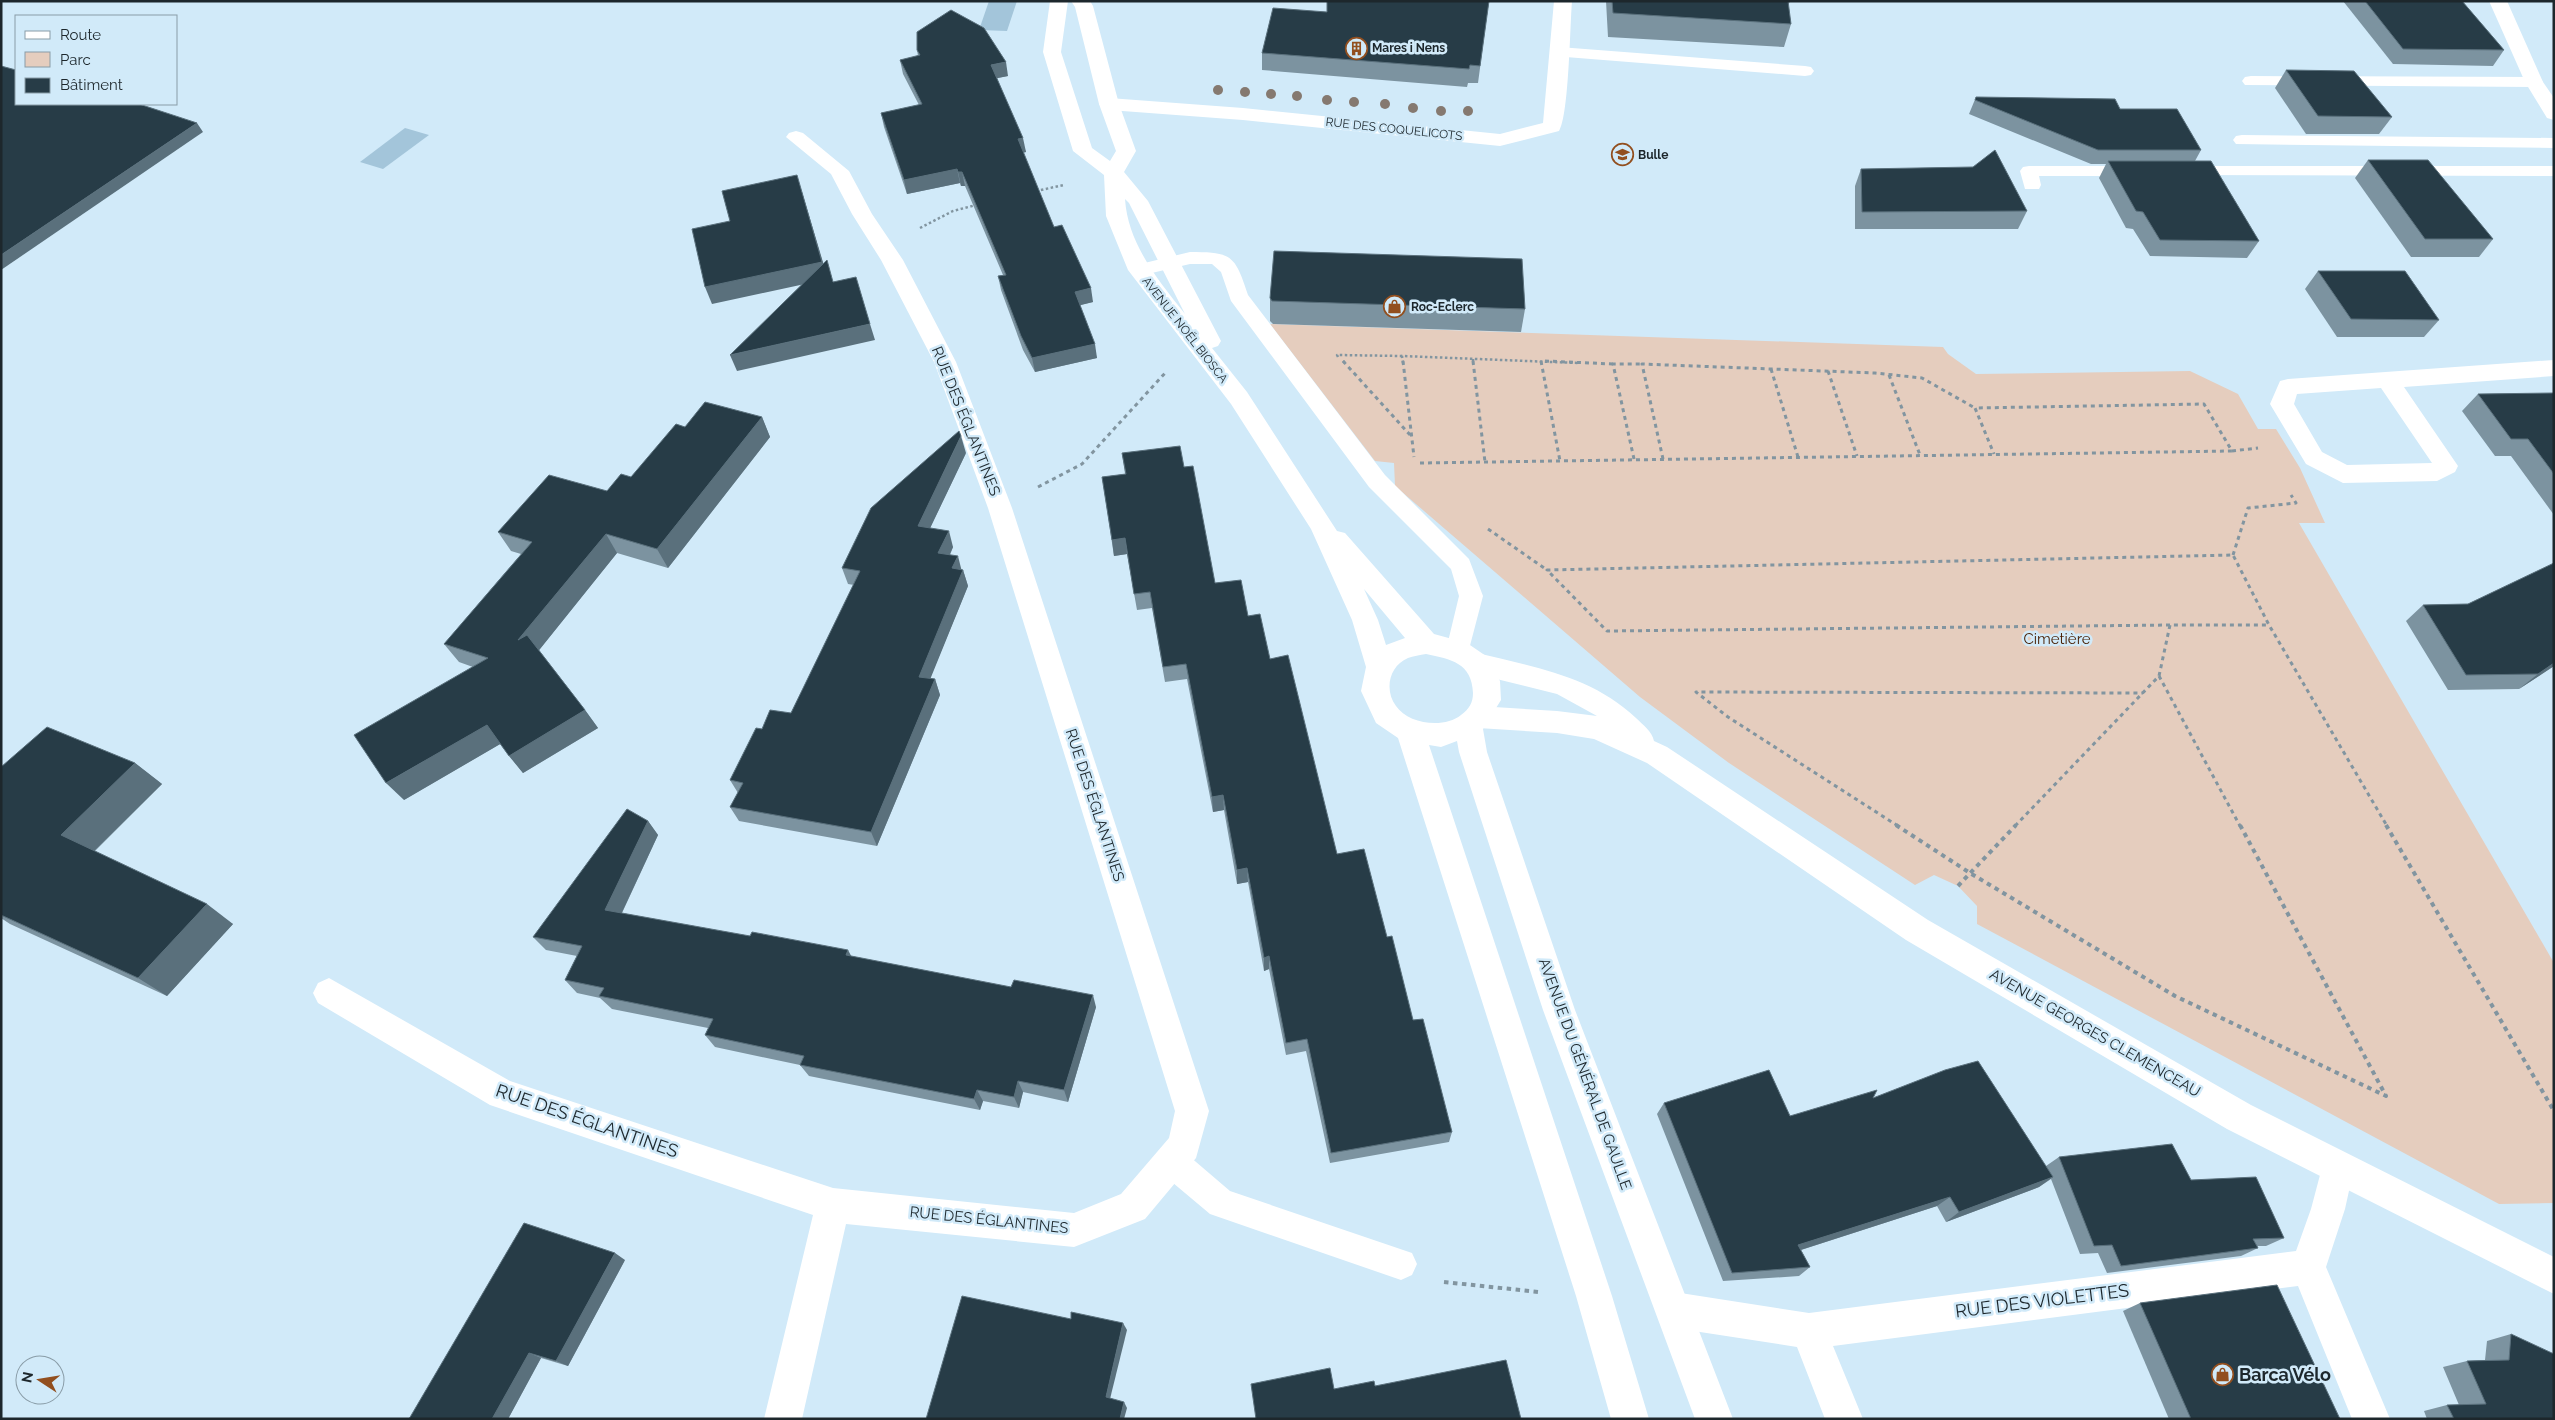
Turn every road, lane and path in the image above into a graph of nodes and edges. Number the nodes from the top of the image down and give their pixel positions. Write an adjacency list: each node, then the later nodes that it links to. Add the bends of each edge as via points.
1 (1059, 1): 16 (street, AVENUE NOËL BIOSCA, via 1052,52 1083,151)
2 (1080, 1): 10 (street)
3 (1563, 1): 5 (street, RUE DES COQUELICOTS)
4 (2498, 1): 8 (street)
5 (1559, 52): 6 (lane); 10 (street, RUE DES COQUELICOTS, via 1552,127 1500,140)
6 (1805, 71)
7 (2251, 82): 8 (lane)
8 (2534, 82): 9 (street); 11 (street)
9 (2554, 84)
10 (1109, 104): 16 (street, via 1126,151)
11 (2554, 114)
12 (796, 137): 20 (street, RUE DES ÉGLANTINES, via 840,171 862,214)
13 (2242, 140): 14 (lane)
14 (2554, 143)
15 (2554, 171): 17 (lane, via 2029,171)
16 (1114, 173): 18 (path); 21 (street, AVENUE NOËL BIOSCA, via 1138,201); 22 (street, AVENUE NOËL BIOSCA, via 1116,216)
17 (2032, 185)
18 (1029, 193)
19 (981, 204): 20 (path, via 953,211)
20 (884, 247): 48 (street, RUE DES ÉGLANTINES, via 945,362)
21 (1170, 264): 22 (lane); 34 (street, AVENUE NOËL BIOSCA); 56 (lane, via 1190,258 1217,258 1230,269 1238,296 1377,481 1461,565 1471,596)
22 (1139, 270): 23 (street, AVENUE NOËL BIOSCA)
23 (1195, 342): 34 (street, AVENUE NOËL BIOSCA); 48 (path, via 1082,464)
24 (1402, 356): 25 (path); 36 (path); 36 (path, via 1337,355)
25 (1473, 359): 26 (path); 46 (path)
26 (1541, 361): 27 (path); 45 (path)
27 (1613, 364): 28 (path); 43 (path)
28 (1642, 364): 30 (path); 44 (path)
29 (2554, 368): 33 (street)
30 (1771, 369): 31 (path); 42 (path)
31 (1828, 371): 32 (path); 41 (path)
32 (1889, 375): 35 (path, via 1922,378); 40 (path)
33 (2387, 379): 33 (street, via 2288,386 2282,404 2314,458 2343,474 2437,472 2446,466)
34 (1239, 398): 49 (street, AVENUE NOËL BIOSCA)
35 (1975, 408): 38 (path, via 2204,404); 39 (path)
36 (1412, 436): 46 (path, via 1414,463)
37 (2261, 448): 38 (path)
38 (2232, 451): 39 (path)
39 (1994, 454): 40 (path)
40 (1920, 455): 41 (path)
41 (1857, 456): 42 (path)
42 (1798, 457): 44 (path)
43 (1634, 459): 44 (path); 45 (path)
44 (1663, 459)
45 (1560, 461): 46 (path)
46 (1485, 462)
47 (2286, 487): 51 (path, via 2296,503 2248,508)
48 (1000, 508): 67 (street, RUE DES ÉGLANTINES, via 1192,1111 1184,1146)
49 (1322, 526): 55 (street, AVENUE NOËL BIOSCA); 57 (street, AVENUE NOËL BIOSCA, via 1365,620)
50 (1484, 526): 52 (path)
51 (2233, 555): 52 (path); 54 (path)
52 (1547, 570): 53 (path, via 1607,631)
53 (2170, 625): 54 (path); 58 (path)
54 (2269, 625): 66 (path)
55 (1426, 643): 56 (street); 57 (street, via 1398,650)
56 (1467, 657): 60 (street, via 1486,681 1487,700); 62 (street, AVENUE GEORGES CLEMENCEAU, via 1564,685 1611,711)
57 (1379, 667): 61 (street, via 1375,691 1386,715)
58 (2159, 676): 59 (path); 63 (path, via 2386,1096 2175,996)
59 (2143, 693): 63 (path); 63 (path, via 1696,692 1728,717)
60 (1474, 721): 61 (street, via 1441,734); 62 (street, AVENUE GEORGES CLEMENCEAU, via 1556,722 1598,728); 74 (street, AVENUE DU GÉNÉRAL DE GAULLE, via 1473,752 1559,1010)
61 (1410, 731): 73 (street)
62 (1656, 755): 68 (street, AVENUE GEORGES CLEMENCEAU, via 1917,930 2239,1117)
63 (1970, 873): 64 (path)
64 (1958, 886)
65 (329, 993): 69 (street, RUE DES ÉGLANTINES, via 502,1094)
66 (2554, 1111)
67 (1171, 1160): 69 (street, RUE DES ÉGLANTINES, via 1133,1207 1074,1230); 70 (lane, via 1220,1203)
68 (2337, 1168): 71 (street, via 2328,1209); 72 (street, AVENUE GEORGES CLEMENCEAU)
69 (833, 1205): 76 (street)
70 (1401, 1264): 73 (path, via 1447,1284)
71 (2308, 1267): 75 (street, RUE DES VIOLETTES); 80 (street)
72 (2554, 1276)
73 (1594, 1296): 77 (street)
74 (1674, 1310): 75 (street, RUE DES VIOLETTES); 78 (street, AVENUE DU GÉNÉRAL DE GAULLE)
75 (1808, 1331): 79 (street)
76 (783, 1419)
77 (1630, 1419)
78 (1714, 1419)
79 (1844, 1419)
80 (2371, 1419)

